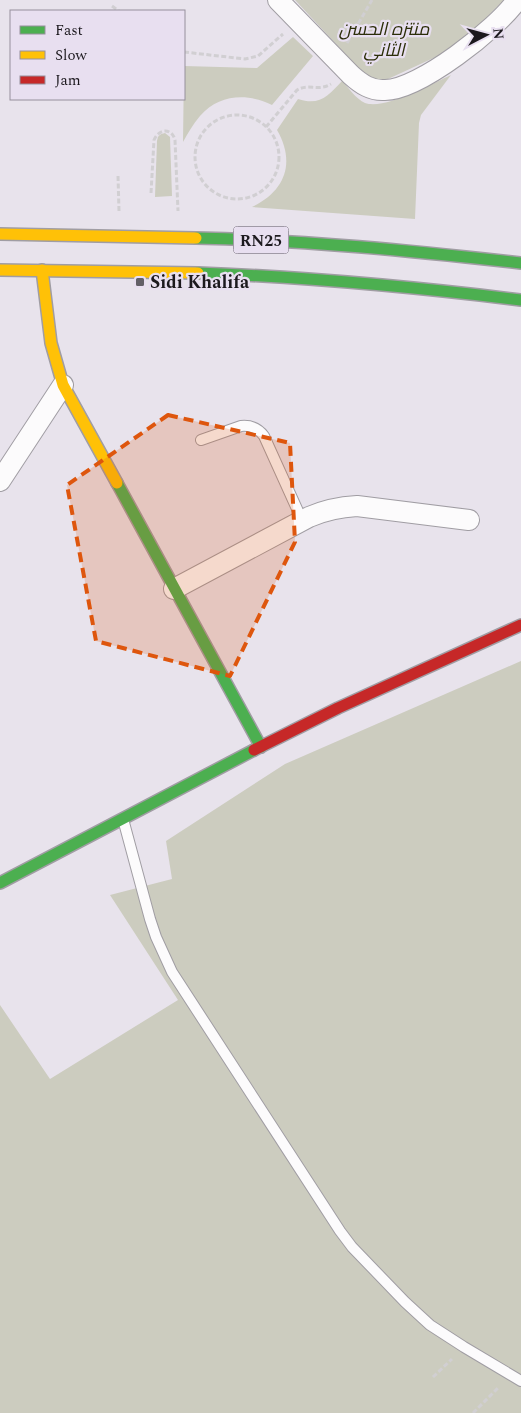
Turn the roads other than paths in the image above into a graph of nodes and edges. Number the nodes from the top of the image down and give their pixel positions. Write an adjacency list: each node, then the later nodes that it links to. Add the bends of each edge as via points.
1 (278, 0): 2 (street, via 343,59 361,84 386,90 399,88 435,70 496,24)
2 (517, 0)
3 (0, 234): 4 (street, RN25, via 245,239 403,250)
4 (521, 263)
5 (0, 270): 6 (street, RN25)
6 (42, 270): 7 (street, RN25, via 318,279); 8 (street, via 51,343)
7 (521, 300)
8 (63, 385): 10 (street); 13 (street)
9 (201, 440): 11 (lane, via 241,426 260,430)
10 (0, 480)
11 (302, 520): 12 (street, via 324,510 357,506); 13 (street)
12 (469, 520)
13 (174, 589): 15 (street)
14 (521, 625): 15 (street)
15 (261, 747): 16 (street)
16 (123, 818): 17 (street); 18 (lane, via 140,887 156,937 172,972 340,1231 419,1316)
17 (0, 883)
18 (521, 1381)

